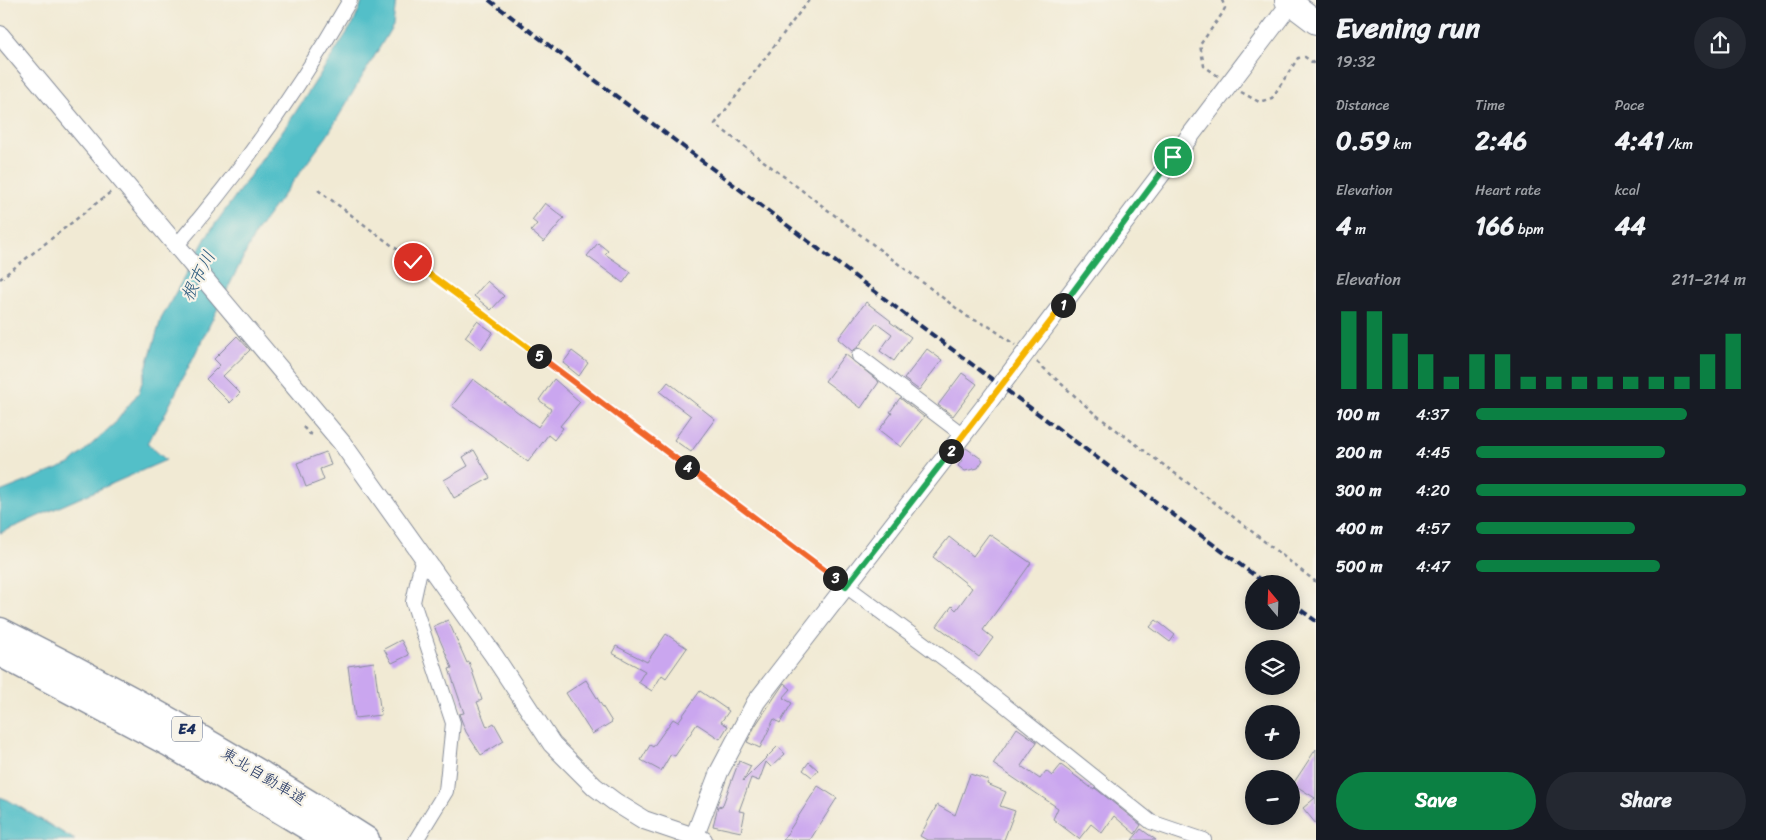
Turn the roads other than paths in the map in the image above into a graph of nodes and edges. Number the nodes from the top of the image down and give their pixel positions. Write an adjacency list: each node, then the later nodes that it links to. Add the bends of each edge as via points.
1 (350, 0): 5 (street, via 319,54)
2 (1290, 1): 3 (highway); 7 (street)
3 (1316, 22)
4 (0, 35): 5 (street)
5 (181, 250): 8 (street, via 342,444)
6 (859, 356): 7 (street)
7 (963, 435): 9 (street)
8 (423, 556): 12 (street, via 552,744 595,787 615,802 644,820); 15 (street, via 413,602 453,723 446,791)
9 (846, 586): 12 (street, via 756,702 719,772); 16 (street, via 977,683 1151,822)
10 (0, 631): 14 (highway, 東北自動車道 / E4, via 183,727)
11 (0, 653): 13 (highway, 東北自動車道 / E4, via 172,744)
12 (698, 839)
13 (330, 840)
14 (366, 840)
15 (416, 840)
16 (1204, 840)

